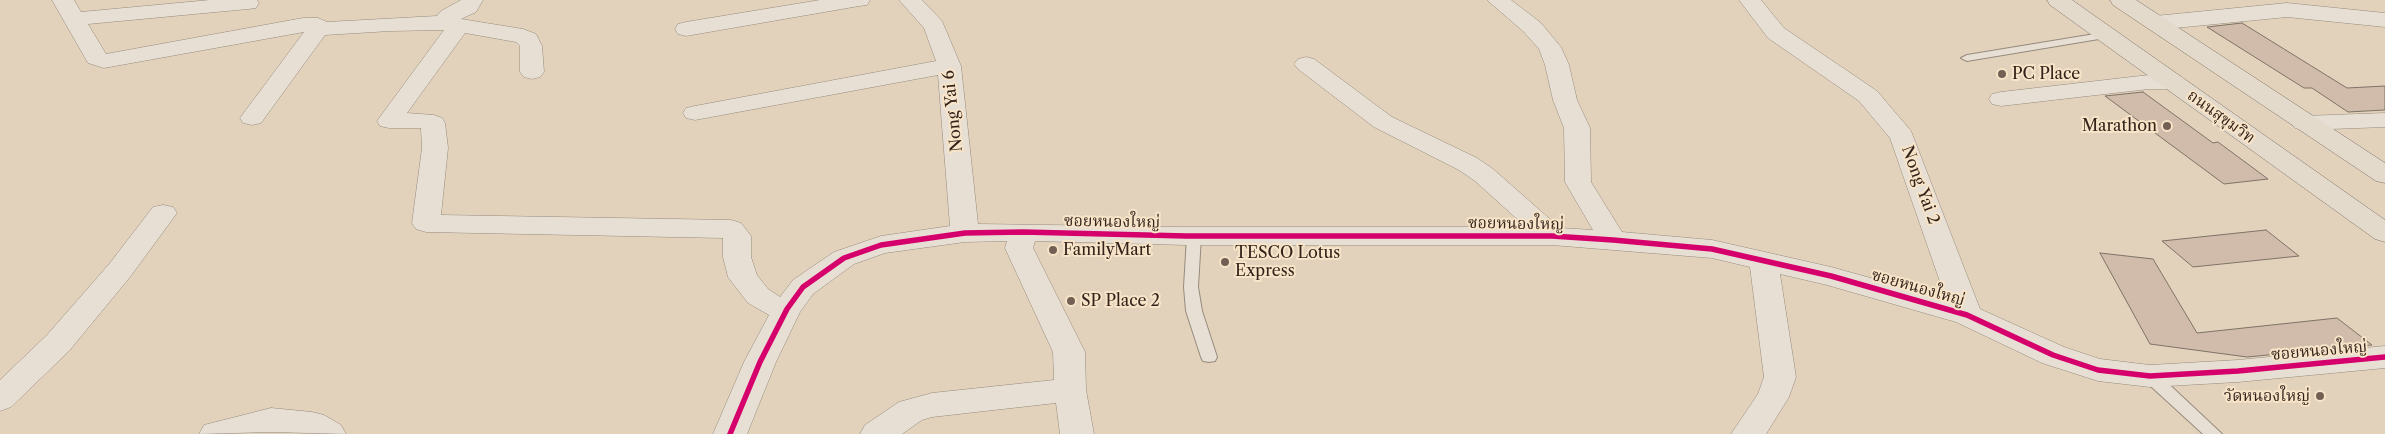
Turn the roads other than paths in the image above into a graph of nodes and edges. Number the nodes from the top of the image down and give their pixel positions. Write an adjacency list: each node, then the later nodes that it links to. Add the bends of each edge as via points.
1 (63, 0): 10 (street)
2 (472, 0): 13 (street, via 468,7 449,16)
3 (859, 0): 15 (street)
4 (910, 0): 20 (street, Nong Yai 6, via 934,26)
5 (1498, 0): 35 (street, via 1532,26 1550,47 1565,100 1577,128 1578,182)
6 (1750, 0): 38 (street, Nong Yai 2, via 1776,33 1868,96 1902,136)
7 (2058, 0): 16 (highway, ถนนสุขุมวิท)
8 (2121, 0): 12 (highway)
9 (249, 2): 10 (street); 17 (street)
10 (75, 18): 17 (street, via 96,58 104,61)
11 (2385, 20): 12 (street, via 2287,10)
12 (2156, 23): 27 (highway)
13 (450, 24): 14 (street); 21 (street, via 523,36 531,46); 37 (street, via 389,121 425,120 433,123 435,148 426,223 731,229 737,236 737,257 743,277 758,296)
14 (318, 29): 17 (street, via 318,25 303,25); 25 (street)
15 (686, 29)
16 (2107, 35): 18 (lane); 22 (highway, ถนนสุขุมวิท)
17 (228, 38)
18 (1967, 58)
19 (1306, 64): 34 (street, via 1383,122 1484,174)
20 (949, 66): 24 (street); 31 (street, Nong Yai 6)
21 (532, 72)
22 (2174, 82): 23 (street); 32 (highway, ถนนสุขุมวิท)
23 (2001, 99)
24 (695, 113)
25 (252, 118)
26 (2385, 120): 27 (street)
27 (2304, 123): 28 (highway)
28 (2385, 175)
29 (163, 212): 43 (street, via 120,270 58,343)
30 (1023, 232): 31 (street, ซอยหนองใหญ่); 33 (street, ซอยหนองใหญ่); 42 (street, via 1019,248 1069,352)
31 (965, 233): 37 (street, ซอยหนองใหญ่, via 881,245 844,258 803,287)
32 (2385, 233)
33 (1194, 236): 34 (street, ซอยหนองใหญ่); 40 (lane, via 1191,287 1194,311)
34 (1552, 236): 35 (street, ซอยหนองใหญ่)
35 (1613, 240): 36 (street, ซอยหนองใหญ่, via 1712,249)
36 (1764, 262): 38 (street, ซอยหนองใหญ่, via 1831,276); 49 (street, via 1780,377 1773,397)
37 (787, 309): 46 (street, ซอยหนองใหญ่, via 760,362)
38 (1967, 315): 41 (street, ซอยหนองใหญ่, via 2053,355 2098,370)
39 (2385, 357): 41 (street, ซอยหนองใหญ่)
40 (1209, 358)
41 (2150, 376): 50 (lane)
42 (1070, 390): 47 (street, via 932,405 911,411); 48 (street)
43 (0, 399)
44 (216, 434): 45 (street, via 271,420 312,424)
45 (329, 434)
46 (730, 434)
47 (877, 434)
48 (1077, 434)
49 (1748, 434)
50 (2214, 434)

